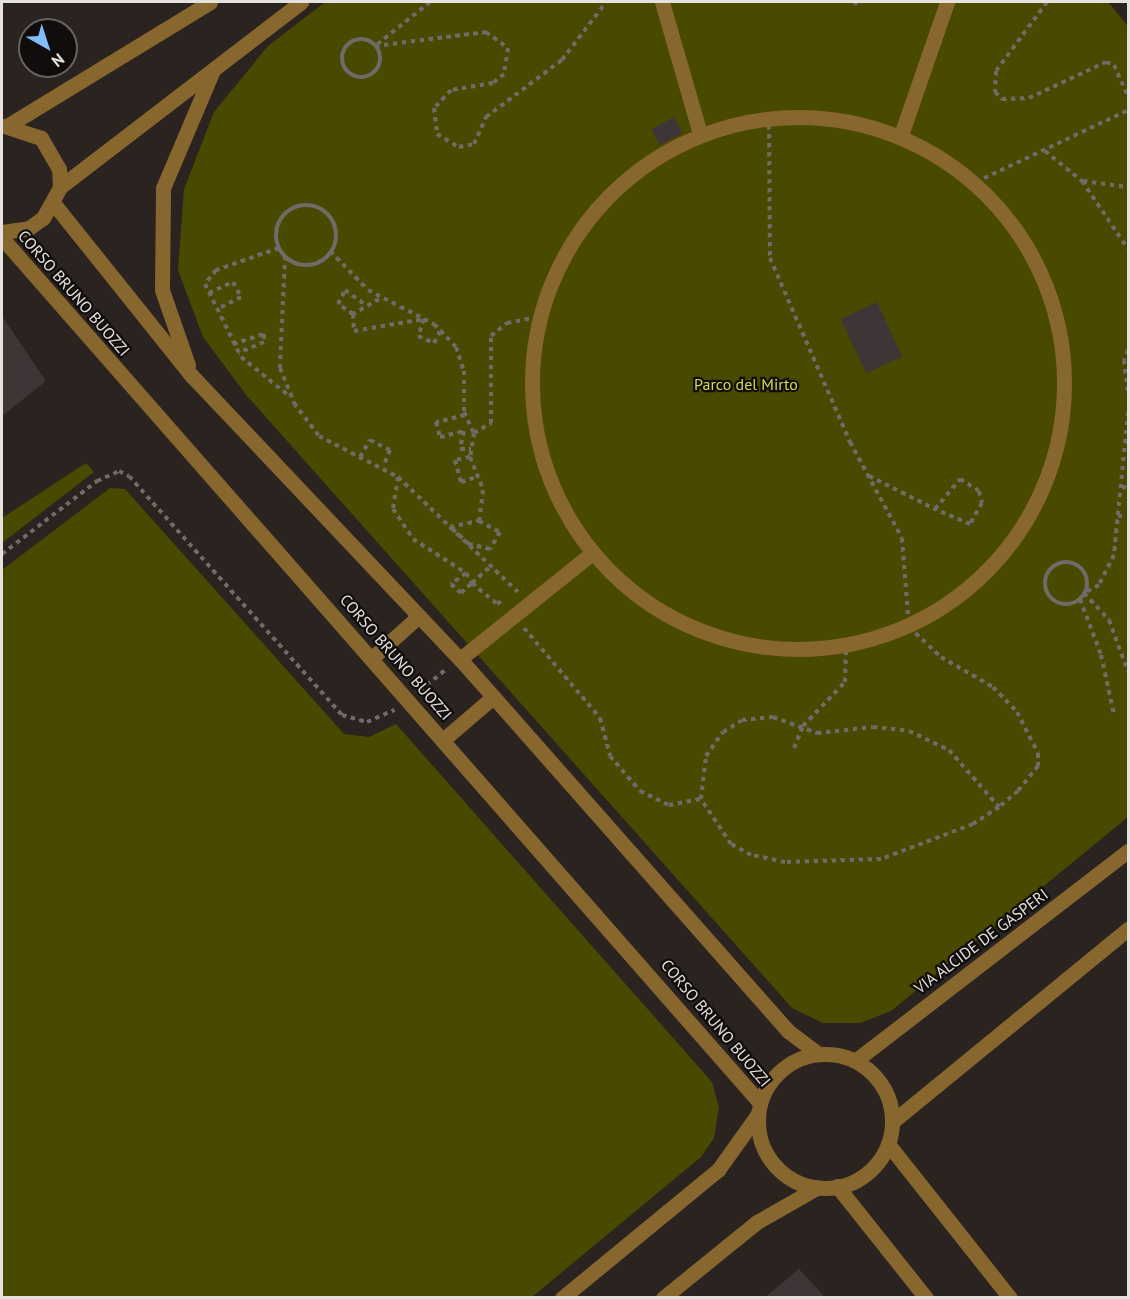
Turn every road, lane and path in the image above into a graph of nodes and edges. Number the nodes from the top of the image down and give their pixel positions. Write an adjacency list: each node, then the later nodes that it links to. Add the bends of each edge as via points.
1 (302, 2): 9 (street)
2 (430, 2): 8 (path)
3 (606, 2): 8 (path, via 562,60 486,117 474,144 459,147 437,134 434,108 451,90 493,83 504,74 508,48 501,38 486,32)
4 (662, 2): 14 (street)
5 (946, 2): 15 (street)
6 (1047, 2): 10 (path, via 996,71 995,92 1002,99 1029,98 1106,62 1114,65)
7 (202, 3): 13 (street)
8 (375, 46): 8 (path, via 364,40 346,46 341,58 346,70 356,77 373,73 379,63)
9 (213, 70): 19 (street); 39 (street, via 163,188 159,240 162,290)
10 (1128, 96)
11 (1128, 110): 16 (path)
12 (769, 116): 14 (street); 15 (street, via 836,117); 49 (path, via 770,258)
13 (4, 126): 19 (street, via 25,129 47,145 60,169)
14 (700, 134): 33 (street, via 627,177 603,204 572,240)
15 (901, 135): 18 (street)
16 (1045, 151): 17 (path); 18 (path)
17 (1082, 181): 20 (path); 25 (path)
18 (976, 182): 71 (street, via 1032,251 1047,292 1062,334 1063,422 1035,506 989,568)
19 (60, 187): 21 (street)
20 (1128, 187)
21 (54, 204): 22 (street, via 29,228); 39 (street)
22 (2, 232)
23 (2, 238): 73 (street, CORSO BRUNO BUOZZI)
24 (279, 248): 26 (path, via 281,219 306,205 331,219 335,237); 27 (path); 28 (path, via 216,270 205,284)
25 (1128, 249)
26 (330, 251): 27 (path, via 311,264); 29 (path)
27 (285, 256): 41 (path, via 280,368)
28 (209, 293): 31 (path); 31 (path, via 233,282 241,297)
29 (379, 299): 30 (path); 34 (path)
30 (366, 304): 32 (path); 32 (path, via 345,290 338,304)
31 (217, 309): 36 (path)
32 (353, 314): 34 (path, via 354,330)
33 (538, 317): 44 (path, via 507,323 491,336 491,423); 61 (street, via 530,400 545,471)
34 (424, 319): 35 (path); 35 (path, via 418,336 434,344)
35 (441, 329): 43 (path, via 456,347 464,371)
36 (233, 344): 38 (path); 38 (path, via 264,334 264,342)
37 (1128, 350): 40 (path, via 1124,360)
38 (238, 353): 41 (path)
39 (192, 376): 69 (street)
40 (1128, 393)
41 (291, 398): 46 (path, via 319,436)
42 (1128, 412): 52 (path)
43 (465, 415): 44 (path); 45 (path, via 436,422 440,437 464,431 460,449)
44 (474, 433): 45 (path)
45 (471, 449): 47 (path)
46 (360, 457): 48 (path); 48 (path, via 370,440 390,450)
47 (470, 457): 51 (path); 51 (path, via 455,460 461,482)
48 (383, 467): 50 (path)
49 (868, 475): 54 (path); 71 (path, via 902,538)
50 (398, 477): 59 (path, via 393,509); 62 (path)
51 (476, 477): 57 (path, via 484,503)
52 (1122, 487): 53 (path); 55 (path)
53 (1128, 488)
54 (935, 510): 54 (path, via 970,524 982,503 979,491 960,479)
55 (1118, 516): 56 (path); 66 (path, via 1114,555 1100,585)
56 (1128, 516)
57 (479, 521): 57 (path, via 500,532 490,549 469,544 450,527)
58 (405, 528): 59 (path)
59 (413, 539): 63 (path)
60 (2, 554): 77 (path, via 97,481 119,471 129,476 342,715 367,722)
61 (591, 554): 68 (street); 72 (street, via 647,606 716,639 792,651)
62 (490, 567): 64 (path); 65 (path)
63 (466, 573): 64 (path); 64 (path, via 451,584 461,593)
64 (472, 583): 65 (path, via 497,604)
65 (516, 590): 68 (path)
66 (1084, 593): 67 (path); 67 (path, via 1087,580 1076,564 1052,568 1045,587 1053,599 1066,604); 75 (path, via 1109,620)
67 (1080, 599): 78 (path, via 1101,655)
68 (530, 603): 70 (street)
69 (419, 616): 73 (street); 74 (street)
70 (514, 616): 74 (street); 82 (path, via 600,718 610,756 640,791 669,805)
71 (909, 627): 72 (street); 83 (path, via 941,657 993,687 1017,712 1038,753 1038,766)
72 (846, 644): 79 (path, via 845,682)
73 (372, 658): 77 (street, CORSO BRUNO BUOZZI)
74 (460, 659): 76 (street); 77 (path)
75 (1128, 672)
76 (493, 697): 80 (street); 86 (street, via 788,1031)
77 (409, 700): 80 (street, CORSO BRUNO BUOZZI)
78 (1114, 714)
79 (803, 726): 81 (path); 82 (path, via 773,717 753,719 723,732 706,756); 83 (path, via 817,733 873,727 909,731 948,750)
80 (444, 739): 88 (street, CORSO BRUNO BUOZZI)
81 (794, 748)
82 (701, 799): 83 (path, via 731,844 751,855 816,862 881,859 913,851)
83 (999, 807)
84 (1128, 852): 87 (street, VIA ALCIDE DE GASPERI)
85 (1128, 928): 89 (street)
86 (818, 1054): 87 (street); 88 (street, via 782,1070)
87 (855, 1060): 89 (street, via 882,1086)
88 (759, 1108): 92 (street, via 767,1155 798,1182); 93 (street, via 718,1170)
89 (892, 1122): 90 (street)
90 (888, 1144): 91 (street, via 876,1164); 96 (street)
91 (837, 1186): 92 (street); 95 (street)
92 (818, 1187): 94 (street, via 756,1222)
93 (562, 1298)
94 (663, 1298)
95 (926, 1298)
96 (1010, 1298)

